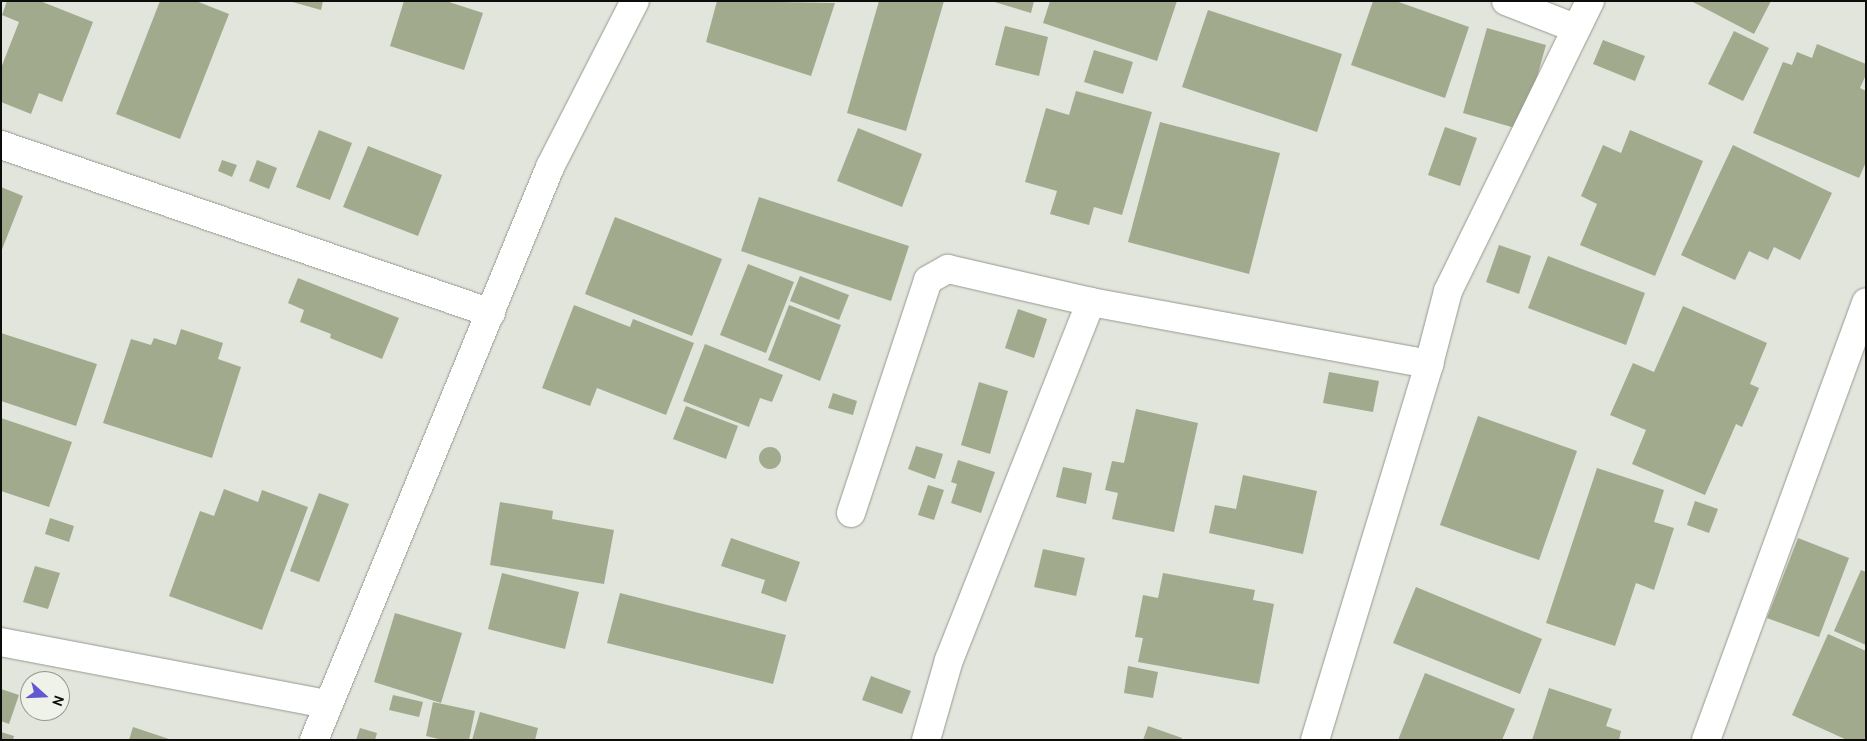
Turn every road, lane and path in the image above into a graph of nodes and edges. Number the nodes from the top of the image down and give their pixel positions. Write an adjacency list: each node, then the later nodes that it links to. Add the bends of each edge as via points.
1 (635, 1): 8 (street, via 550,167)
2 (1506, 1): 4 (street)
3 (1590, 1): 4 (street)
4 (1575, 28): 9 (street, via 1448,291)
5 (1, 145): 8 (street)
6 (1091, 302): 9 (street); 10 (street, via 948,270 928,280); 14 (street, via 950,660)
7 (1866, 302): 16 (street)
8 (492, 313): 12 (street)
9 (1429, 364): 15 (street)
10 (851, 512)
11 (1, 642): 12 (street)
12 (327, 704): 13 (street)
13 (314, 740)
14 (926, 740)
15 (1316, 740)
16 (1706, 740)

